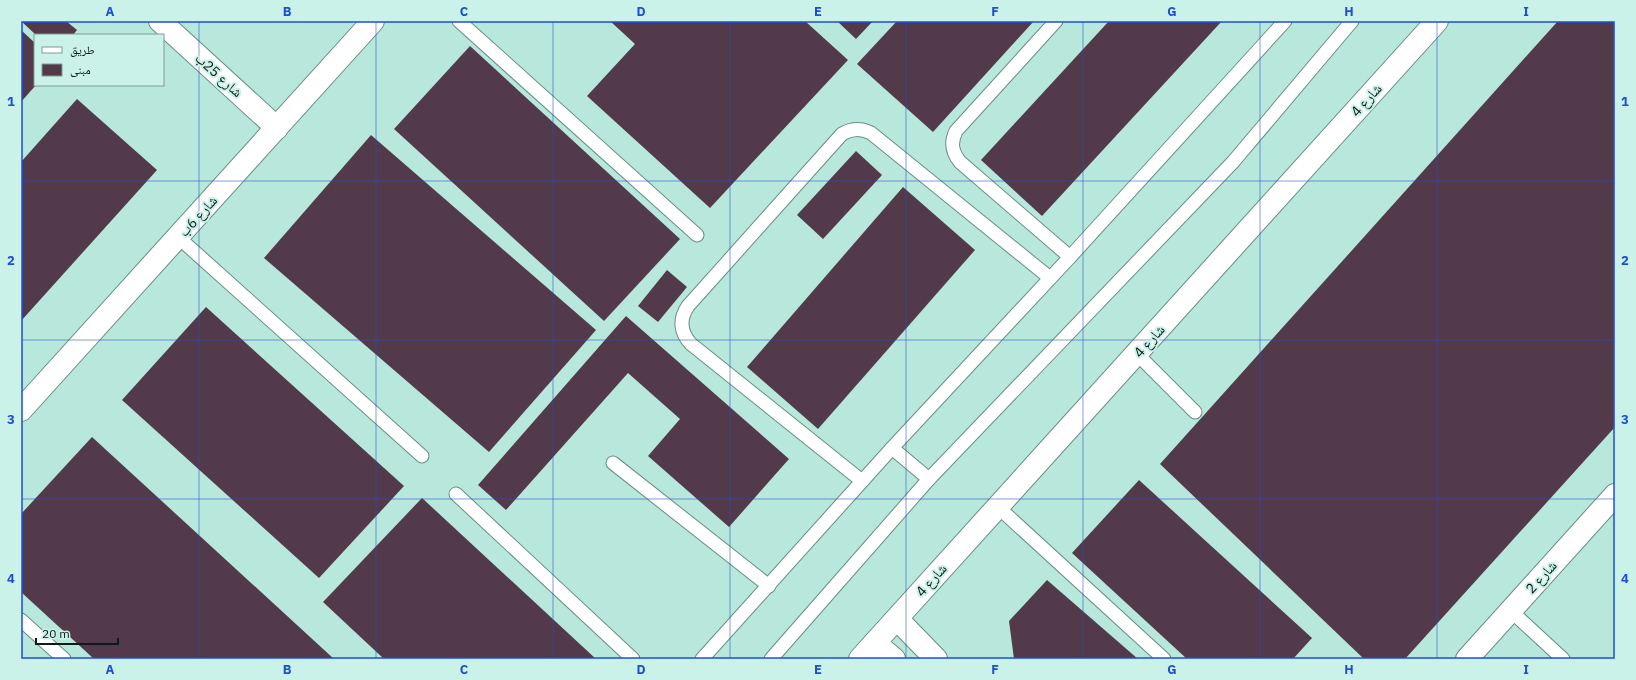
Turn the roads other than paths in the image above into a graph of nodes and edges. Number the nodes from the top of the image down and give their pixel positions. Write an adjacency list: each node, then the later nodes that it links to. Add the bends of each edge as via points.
1 (160, 21): 8 (street, شارع 25ب)
2 (374, 21): 8 (street, شارع 6ب)
3 (459, 21): 9 (lane)
4 (1056, 21): 11 (lane, via 956,131 952,147 960,162)
5 (1285, 21): 11 (lane)
6 (1352, 21): 19 (lane, via 1233,162)
7 (1437, 21): 13 (street, شارع 4)
8 (277, 128): 10 (street, شارع 6ب)
9 (697, 235)
10 (178, 237): 14 (street, شارع 6ب); 17 (lane)
11 (1070, 257): 12 (lane)
12 (1050, 278): 16 (lane); 20 (lane, via 871,133 856,129 842,134 688,306 681,326 691,344)
13 (1137, 354): 15 (lane); 23 (street, شارع 4)
14 (21, 410)
15 (1195, 412)
16 (892, 448): 19 (lane); 20 (lane)
17 (422, 456)
18 (613, 463): 24 (lane)
19 (929, 479): 32 (lane)
20 (862, 481): 24 (lane)
21 (456, 494): 30 (lane)
22 (1615, 495): 25 (street, شارع 2)
23 (998, 507): 26 (street, شارع 4); 36 (lane)
24 (768, 586): 31 (lane)
25 (1511, 611): 37 (street, شارع 2); 38 (lane)
26 (897, 619): 28 (street, شارع 4); 35 (street)
27 (21, 620): 29 (lane)
28 (875, 643): 33 (street, شارع 4); 34 (street)
29 (64, 659)
30 (633, 659)
31 (702, 659)
32 (771, 659)
33 (860, 659)
34 (894, 659)
35 (936, 659)
36 (1164, 659)
37 (1467, 659)
38 (1563, 659)

